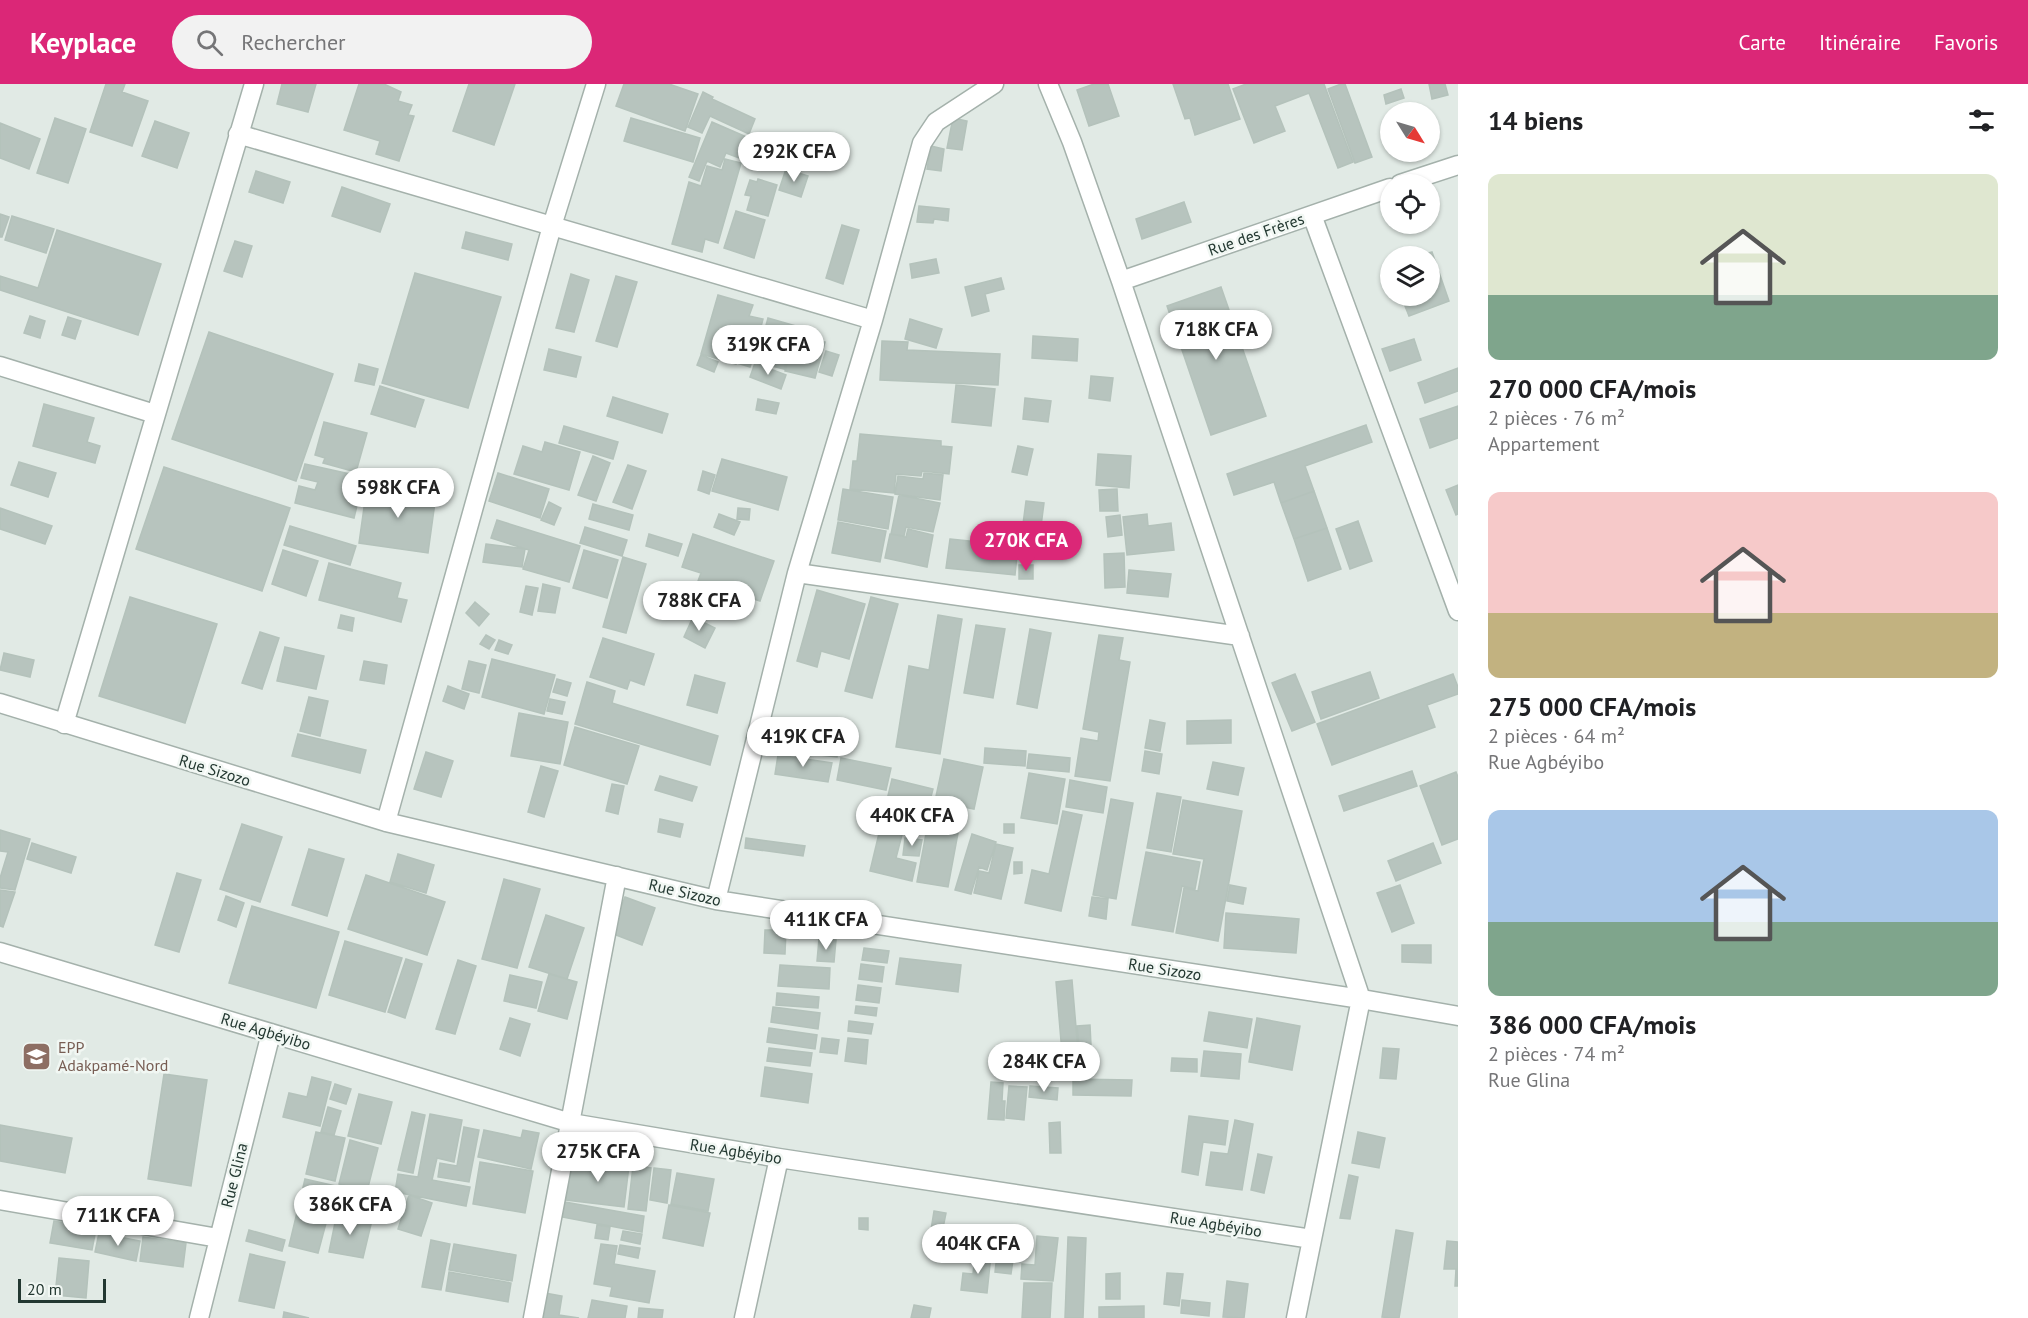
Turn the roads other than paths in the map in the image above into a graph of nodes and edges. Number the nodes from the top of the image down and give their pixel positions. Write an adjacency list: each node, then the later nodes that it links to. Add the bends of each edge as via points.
1 (254, 84): 5 (street)
2 (596, 84): 10 (street)
3 (993, 84): 12 (street, via 936,122 922,144)
4 (1048, 84): 11 (street)
5 (238, 134): 10 (street); 14 (street)
6 (1458, 165): 7 (street)
7 (1431, 174)
8 (1380, 191): 9 (street, Rue des Frères)
9 (1312, 215): 11 (street, Rue des Frères); 16 (street)
10 (552, 226): 12 (street); 20 (street)
11 (1121, 280): 17 (street)
12 (873, 320): 15 (street)
13 (0, 366): 14 (street)
14 (154, 414): 19 (street)
15 (797, 573): 17 (street); 22 (street)
16 (1458, 611)
17 (1240, 636): 24 (street)
18 (0, 703): 19 (street, Rue Sizozo)
19 (64, 724): 20 (street, Rue Sizozo)
20 (386, 822): 21 (street, Rue Sizozo)
21 (616, 876): 22 (street, Rue Sizozo); 27 (street)
22 (716, 900): 24 (street, Rue Sizozo)
23 (0, 952): 26 (street, Rue Agbéyibo)
24 (1361, 999): 25 (street, Rue Sizozo); 31 (street)
25 (1458, 1016)
26 (271, 1033): 27 (street, Rue Agbéyibo); 30 (street, Rue Glina)
27 (571, 1123): 28 (street, Rue Agbéyibo); 33 (street)
28 (779, 1158): 31 (street, Rue Agbéyibo); 34 (street)
29 (0, 1200): 30 (street)
30 (218, 1238): 32 (street, Rue Glina)
31 (1312, 1239): 35 (street)
32 (199, 1318)
33 (533, 1318)
34 (744, 1318)
35 (1296, 1318)

